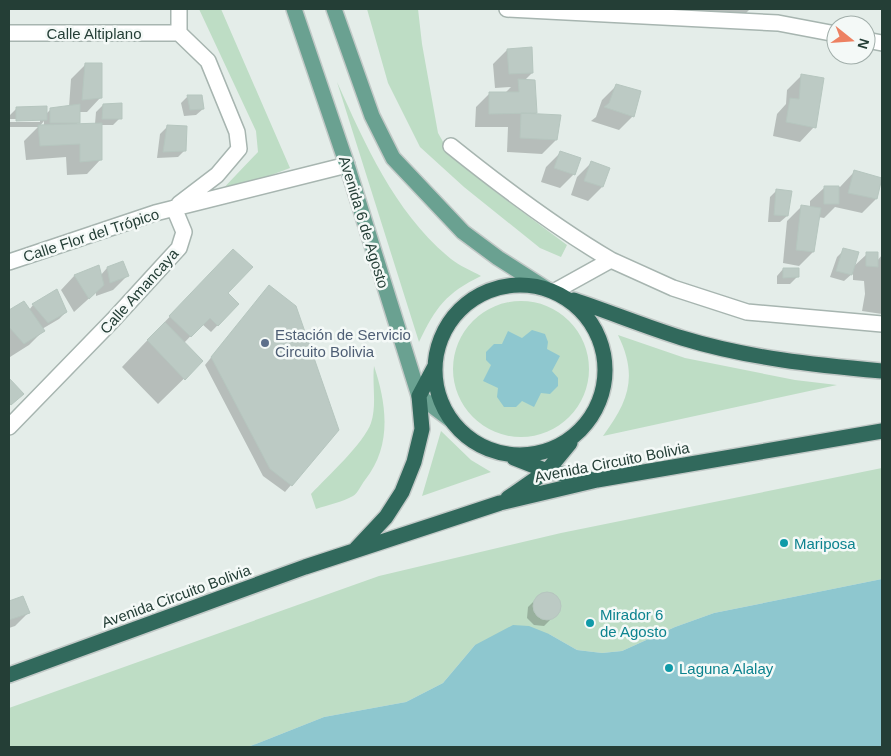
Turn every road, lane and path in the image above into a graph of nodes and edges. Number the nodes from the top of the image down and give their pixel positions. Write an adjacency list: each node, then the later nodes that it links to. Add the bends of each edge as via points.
1 (179, 9): 8 (street)
2 (294, 9): 10 (main road, Avenida 6 de Agosto)
3 (334, 9): 14 (main road, via 372,116 393,158 463,232 498,258)
4 (507, 9): 5 (street)
5 (778, 16): 6 (street)
6 (826, 31)
7 (9, 33): 8 (street, Calle Altiplano)
8 (179, 33): 11 (street, via 208,61 236,132 239,149 217,176)
9 (451, 146): 12 (street, via 578,240)
10 (346, 165): 11 (street); 18 (main road, Avenida 6 de Agosto)
11 (174, 208): 13 (street, Calle Flor del Trópico); 20 (street, Calle Amancaya, via 184,232 180,248)
12 (612, 260): 14 (street); 15 (street, via 673,288 747,312)
13 (9, 262)
14 (555, 292): 16 (highway, via 531,284 504,286 466,304 442,336); 17 (highway, via 682,338 759,357); 21 (highway, via 576,304 592,323 599,334 605,359 601,398)
15 (882, 324)
16 (436, 364): 18 (highway); 19 (highway, via 439,393)
17 (882, 371)
18 (419, 396): 19 (main road); 27 (highway, Avenida Circuito Bolivia, via 422,430 402,492 386,517)
19 (451, 420): 23 (highway, via 478,444)
20 (9, 428)
21 (580, 431): 23 (highway, via 557,447 543,452 529,455); 24 (highway)
22 (882, 431): 25 (highway, Avenida Circuito Bolivia)
23 (501, 453): 24 (highway)
24 (547, 471): 25 (highway); 26 (highway)
25 (596, 480): 26 (highway, Avenida Circuito Bolivia)
26 (500, 503): 27 (highway, Avenida Circuito Bolivia)
27 (355, 550): 28 (highway, Avenida Circuito Bolivia)
28 (9, 675)

